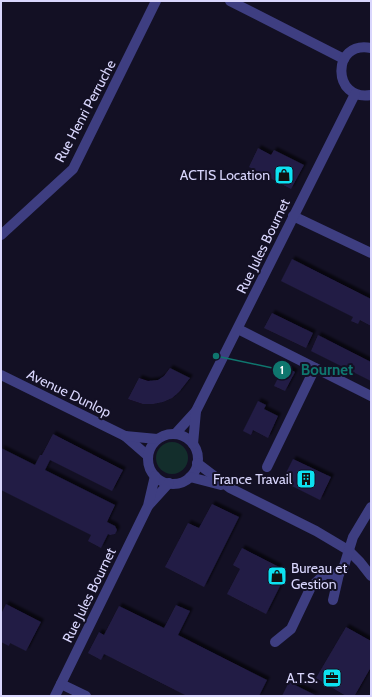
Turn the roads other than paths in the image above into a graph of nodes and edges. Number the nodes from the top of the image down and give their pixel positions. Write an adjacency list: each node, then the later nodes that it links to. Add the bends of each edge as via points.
1 (156, 1): 8 (street, Rue Henri Perruche, via 73,169)
2 (230, 1): 4 (street)
3 (371, 48): 4 (street, via 353,50)
4 (344, 59): 5 (street, via 341,75 346,86)
5 (355, 94): 6 (street); 7 (street, Rue Jules Bournet)
6 (371, 95)
7 (293, 216): 9 (street); 10 (street, Rue Jules Bournet)
8 (1, 235)
9 (371, 253)
10 (238, 329): 11 (street); 14 (street, Rue Jules Bournet)
11 (315, 368): 13 (street); 21 (street)
12 (1, 375): 16 (street, Avenue Dunlop)
13 (371, 396)
14 (196, 411): 15 (street, Rue Jules Bournet); 18 (street, Rue Jules Bournet)
15 (175, 434): 17 (street); 18 (street, via 182,435)
16 (125, 436): 17 (street, Avenue Dunlop); 19 (street, Avenue Dunlop)
17 (157, 439): 19 (street)
18 (193, 444): 20 (street, via 198,456)
19 (148, 456): 22 (street, via 148,463)
20 (197, 463): 23 (street); 25 (street)
21 (267, 467)
22 (155, 476): 24 (street); 26 (street, Rue Jules Bournet)
23 (190, 477): 24 (street, via 184,481); 25 (street)
24 (169, 483): 26 (street, Rue Jules Bournet)
25 (230, 488): 28 (street)
26 (148, 506): 33 (street, Rue Jules Bournet)
27 (371, 507): 28 (street)
28 (348, 550): 29 (street); 30 (street)
29 (339, 574): 31 (street); 32 (street, via 324,574 311,587 291,629)
30 (371, 576)
31 (333, 600)
32 (275, 642)
33 (61, 684): 34 (street, Rue Jules Bournet); 35 (street)
34 (55, 696)
35 (86, 696)

